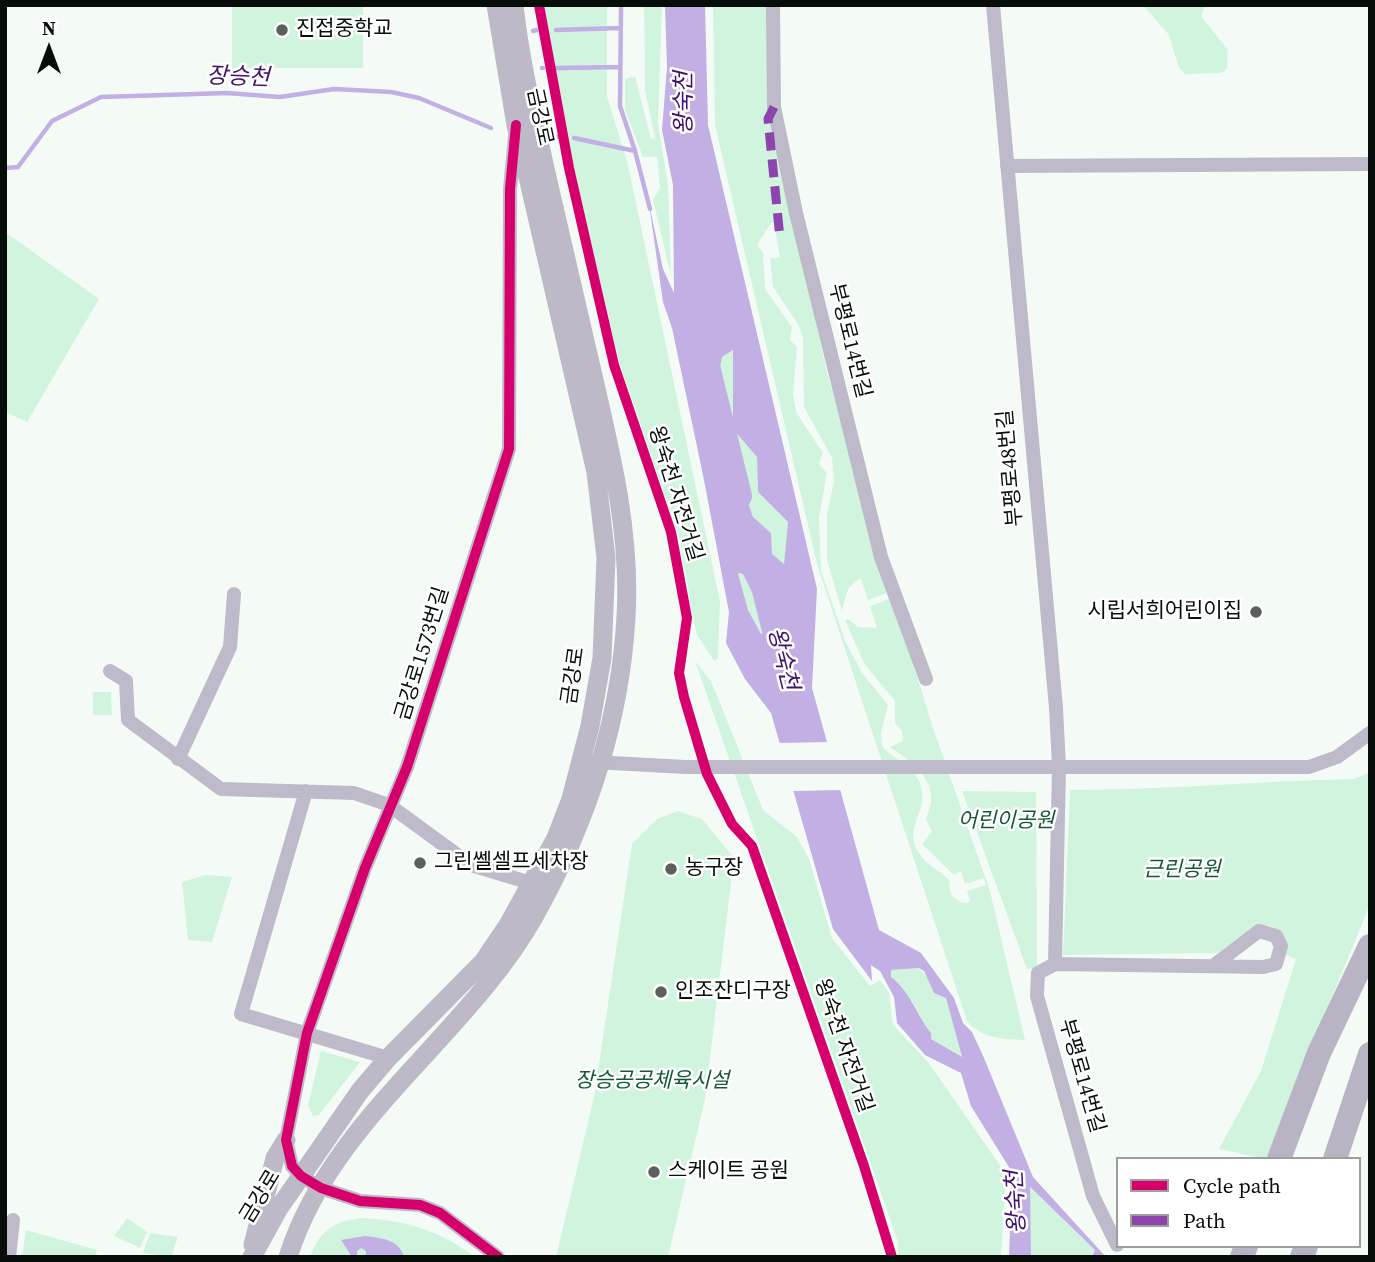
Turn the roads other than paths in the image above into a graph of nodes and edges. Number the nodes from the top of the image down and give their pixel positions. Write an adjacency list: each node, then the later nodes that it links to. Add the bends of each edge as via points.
1 (496, 5): 5 (main road, 금강로)
2 (514, 5): 14 (main road, 금강로, via 534,121 607,439 623,533 626,615 620,677)
3 (773, 5): 10 (street, 부평로14번길, via 774,107 796,213 881,557)
4 (992, 5): 7 (street, 부평로48번길)
5 (516, 125): 13 (main road, 금강로, via 596,472 604,546 602,658); 17 (street, 금강로1573번길, via 510,189 509,449 407,767)
6 (1370, 164): 7 (street)
7 (1007, 166): 15 (street, 부평로48번길)
8 (234, 594): 12 (street, via 230,647)
9 (110, 671): 12 (street, via 125,681 128,720)
10 (926, 680)
11 (1370, 733): 15 (street, via 1337,757 1309,767)
12 (178, 759): 16 (street, via 221,789)
13 (581, 761): 14 (street); 18 (main road, 금강로, via 556,838)
14 (602, 763): 15 (street); 29 (main road, 금강로, via 569,850 516,946 479,997 373,1111)
15 (1059, 766): 20 (street, 부평로48번길)
16 (306, 791): 17 (street, via 354,793); 22 (street, via 241,1014)
17 (389, 805): 18 (street, via 471,865); 22 (street, 금강로1573번길)
18 (534, 884): 24 (main road, 금강로, via 483,962)
19 (1370, 946): 26 (highway, via 1319,1053)
20 (1055, 964): 21 (street); 31 (street, 부평로14번길, via 1038,973 1037,996 1093,1196)
21 (1213, 966)
22 (307, 1033): 24 (street); 25 (street, 금강로1573번길)
23 (1370, 1054): 27 (highway)
24 (388, 1058): 28 (main road, 금강로)
25 (286, 1140): 28 (street, via 292,1166); 33 (main road, via 275,1158)
26 (1280, 1157)
27 (1336, 1157)
28 (300, 1176): 29 (street); 33 (main road, 금강로)
29 (321, 1188): 34 (main road, 금강로); 35 (street, via 360,1202 420,1205 440,1213)
30 (13, 1220): 32 (street)
31 (1116, 1243)
32 (9, 1257)
33 (252, 1257)
34 (288, 1257)
35 (498, 1257)

